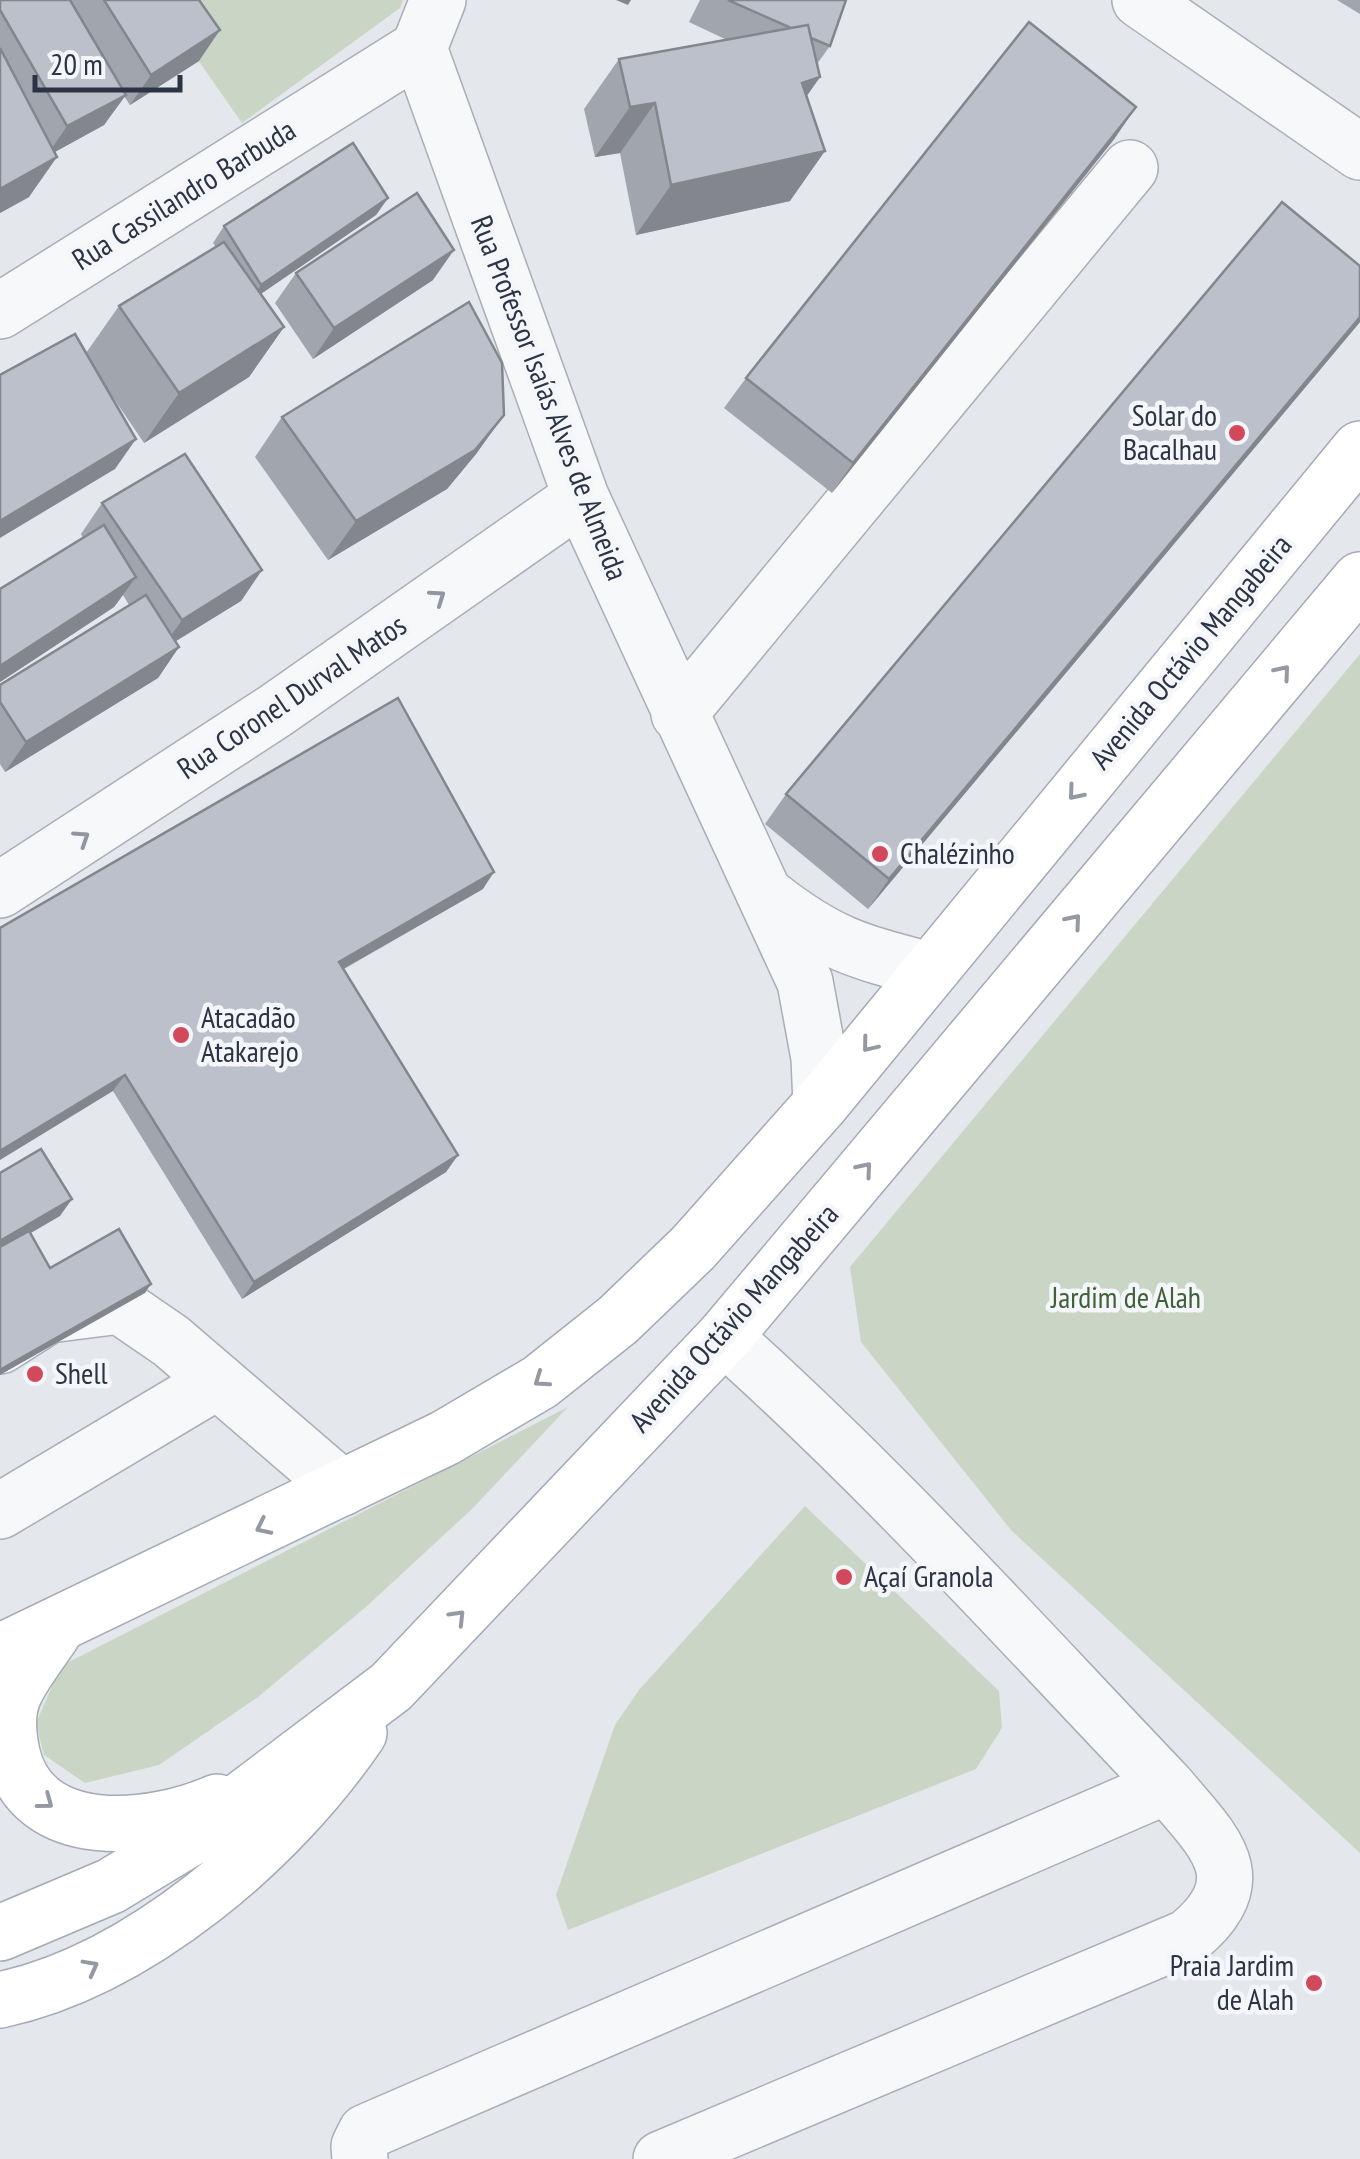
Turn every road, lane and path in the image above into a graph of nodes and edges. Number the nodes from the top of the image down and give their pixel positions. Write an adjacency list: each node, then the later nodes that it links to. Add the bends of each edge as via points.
1 (1140, 0): 3 (street)
2 (428, 24): 5 (street, Rua Cassilandro Barbuda); 7 (street, Rua Professor Isaías Alves de Almeida)
3 (1360, 152)
4 (1130, 168): 9 (street)
5 (0, 310)
6 (1360, 448): 12 (main road, Avenida Octávio Mangabeira, one-way to 12)
7 (581, 497): 9 (street, Rua Professor Isaías Alves de Almeida); 10 (street, Rua Coronel Durval Matos, one-way to 7, via 275,711)
8 (1360, 580): 14 (main road, Avenida Octávio Mangabeira, one-way to 8)
9 (679, 714): 11 (street, Rua Professor Isaías Alves de Almeida)
10 (0, 890)
11 (767, 896): 12 (street, via 844,947); 13 (street, Rua Professor Isaías Alves de Almeida, via 806,982)
12 (928, 970): 13 (main road, Avenida Octávio Mangabeira, one-way to 13)
13 (821, 1104): 17 (main road, Avenida Octávio Mangabeira, one-way to 17, via 693,1248 618,1320 540,1382)
14 (724, 1337): 21 (main road, Avenida Octávio Mangabeira, one-way to 14); 23 (street, via 960,1568)
15 (0, 1346): 16 (street, via 49,1315 120,1306)
16 (218, 1381): 17 (street); 18 (street)
17 (342, 1488): 19 (main road, Avenida Octávio Mangabeira, one-way to 19)
18 (0, 1510)
19 (58, 1626): 20 (main road, Avenida Octávio Mangabeira); 22 (main road, one-way to 22, via 14,1693 9,1713 16,1773 40,1800 72,1819 118,1825 212,1805)
20 (0, 1652)
21 (390, 1687): 22 (main road, Avenida Octávio Mangabeira); 25 (main road, one-way to 21, via 84,1972 215,1886 279,1834 333,1771)
22 (281, 1770): 24 (main road, Avenida Octávio Mangabeira, via 192,1838 110,1886)
23 (1166, 1786): 26 (street, via 366,2132); 27 (street, via 1219,1848 1228,1884 1215,1914 1188,1937)
24 (0, 1933)
25 (0, 2000)
26 (360, 2159)
27 (660, 2159)

